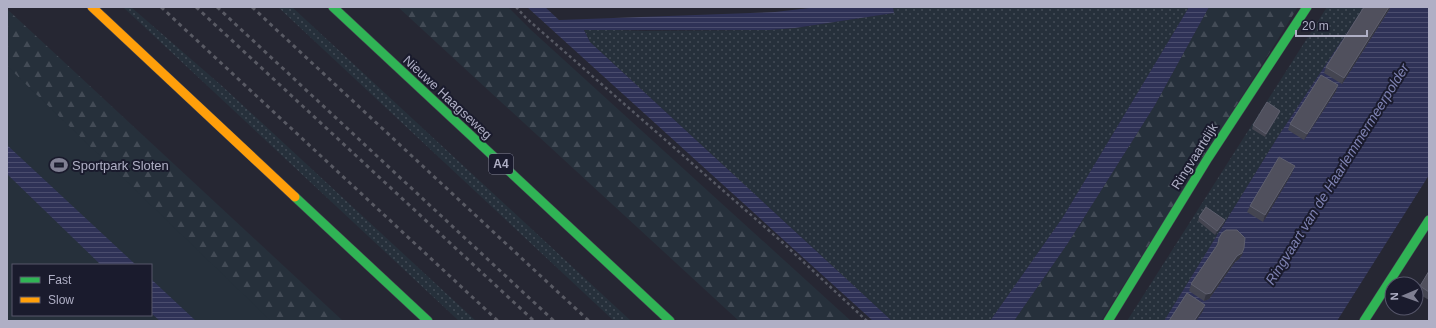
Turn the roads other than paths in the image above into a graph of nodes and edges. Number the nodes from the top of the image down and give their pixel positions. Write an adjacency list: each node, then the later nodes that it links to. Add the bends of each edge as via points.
1 (92, 7): 5 (main road)
2 (333, 7): 6 (main road, Nieuwe Haagseweg / A4)
3 (1307, 7): 7 (main road, Ringvaartdijk, via 1208,158)
4 (1429, 220): 8 (main road)
5 (428, 321)
6 (670, 321)
7 (1108, 321)
8 (1364, 321)

